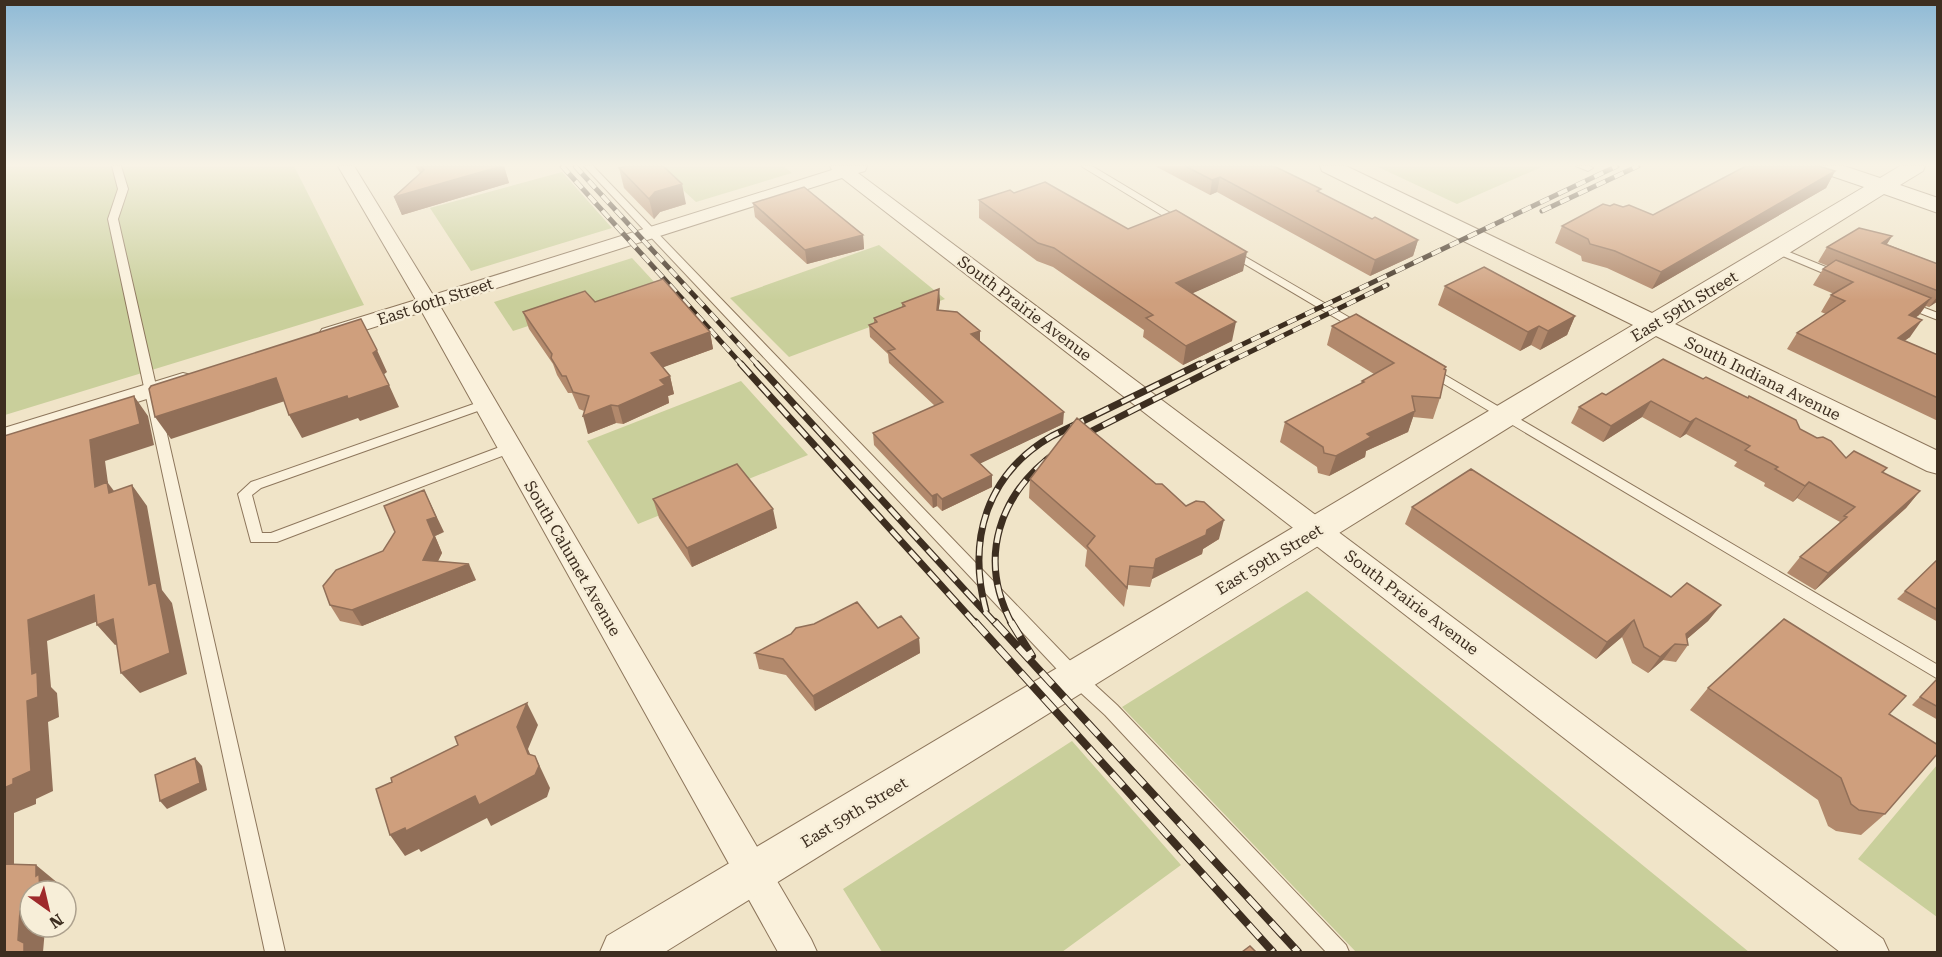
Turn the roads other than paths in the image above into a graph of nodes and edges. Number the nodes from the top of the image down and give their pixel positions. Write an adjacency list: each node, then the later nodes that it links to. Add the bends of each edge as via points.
1 (116, 211): 22 (lane, via 113,219)
2 (373, 211): 15 (street, South Calumet Avenue)
3 (631, 211): 10 (lane)
4 (717, 211): 10 (street, East 60th Street)
5 (905, 211): 28 (street, South Prairie Avenue)
6 (1162, 211): 9 (lane)
7 (1422, 211): 17 (street, South Indiana Avenue)
8 (1841, 211): 12 (street, East 59th Street)
9 (1197, 231)
10 (651, 232): 15 (street, East 60th Street); 30 (lane)
11 (1217, 243): 18 (lane)
12 (1777, 250): 13 (lane); 17 (street, East 59th Street)
13 (1854, 282)
14 (1896, 300): 16 (lane)
15 (428, 303): 19 (street, East 60th Street); 23 (street, South Calumet Avenue)
16 (1938, 317)
17 (1654, 324): 24 (street, East 59th Street); 27 (street, South Indiana Avenue)
18 (1369, 333)
19 (306, 341)
20 (1418, 362): 24 (lane)
21 (206, 372): 22 (street)
22 (151, 390): 25 (street); 32 (lane)
23 (485, 404): 26 (street, South Calumet Avenue); 26 (lane, via 256,485 245,494 256,538 272,538)
24 (1506, 415): 28 (street, East 59th Street); 29 (lane)
25 (4, 436)
26 (510, 448): 31 (street, South Calumet Avenue)
27 (1938, 464)
28 (1317, 530): 30 (street, East 59th Street); 36 (street, South Prairie Avenue)
29 (1938, 672)
30 (1075, 677): 31 (street, East 59th Street); 35 (lane, via 1111,710)
31 (752, 874): 33 (street, East 59th Street); 34 (street, South Calumet Avenue)
32 (275, 952)
33 (624, 952)
34 (798, 952)
35 (1339, 952)
36 (1870, 952)

